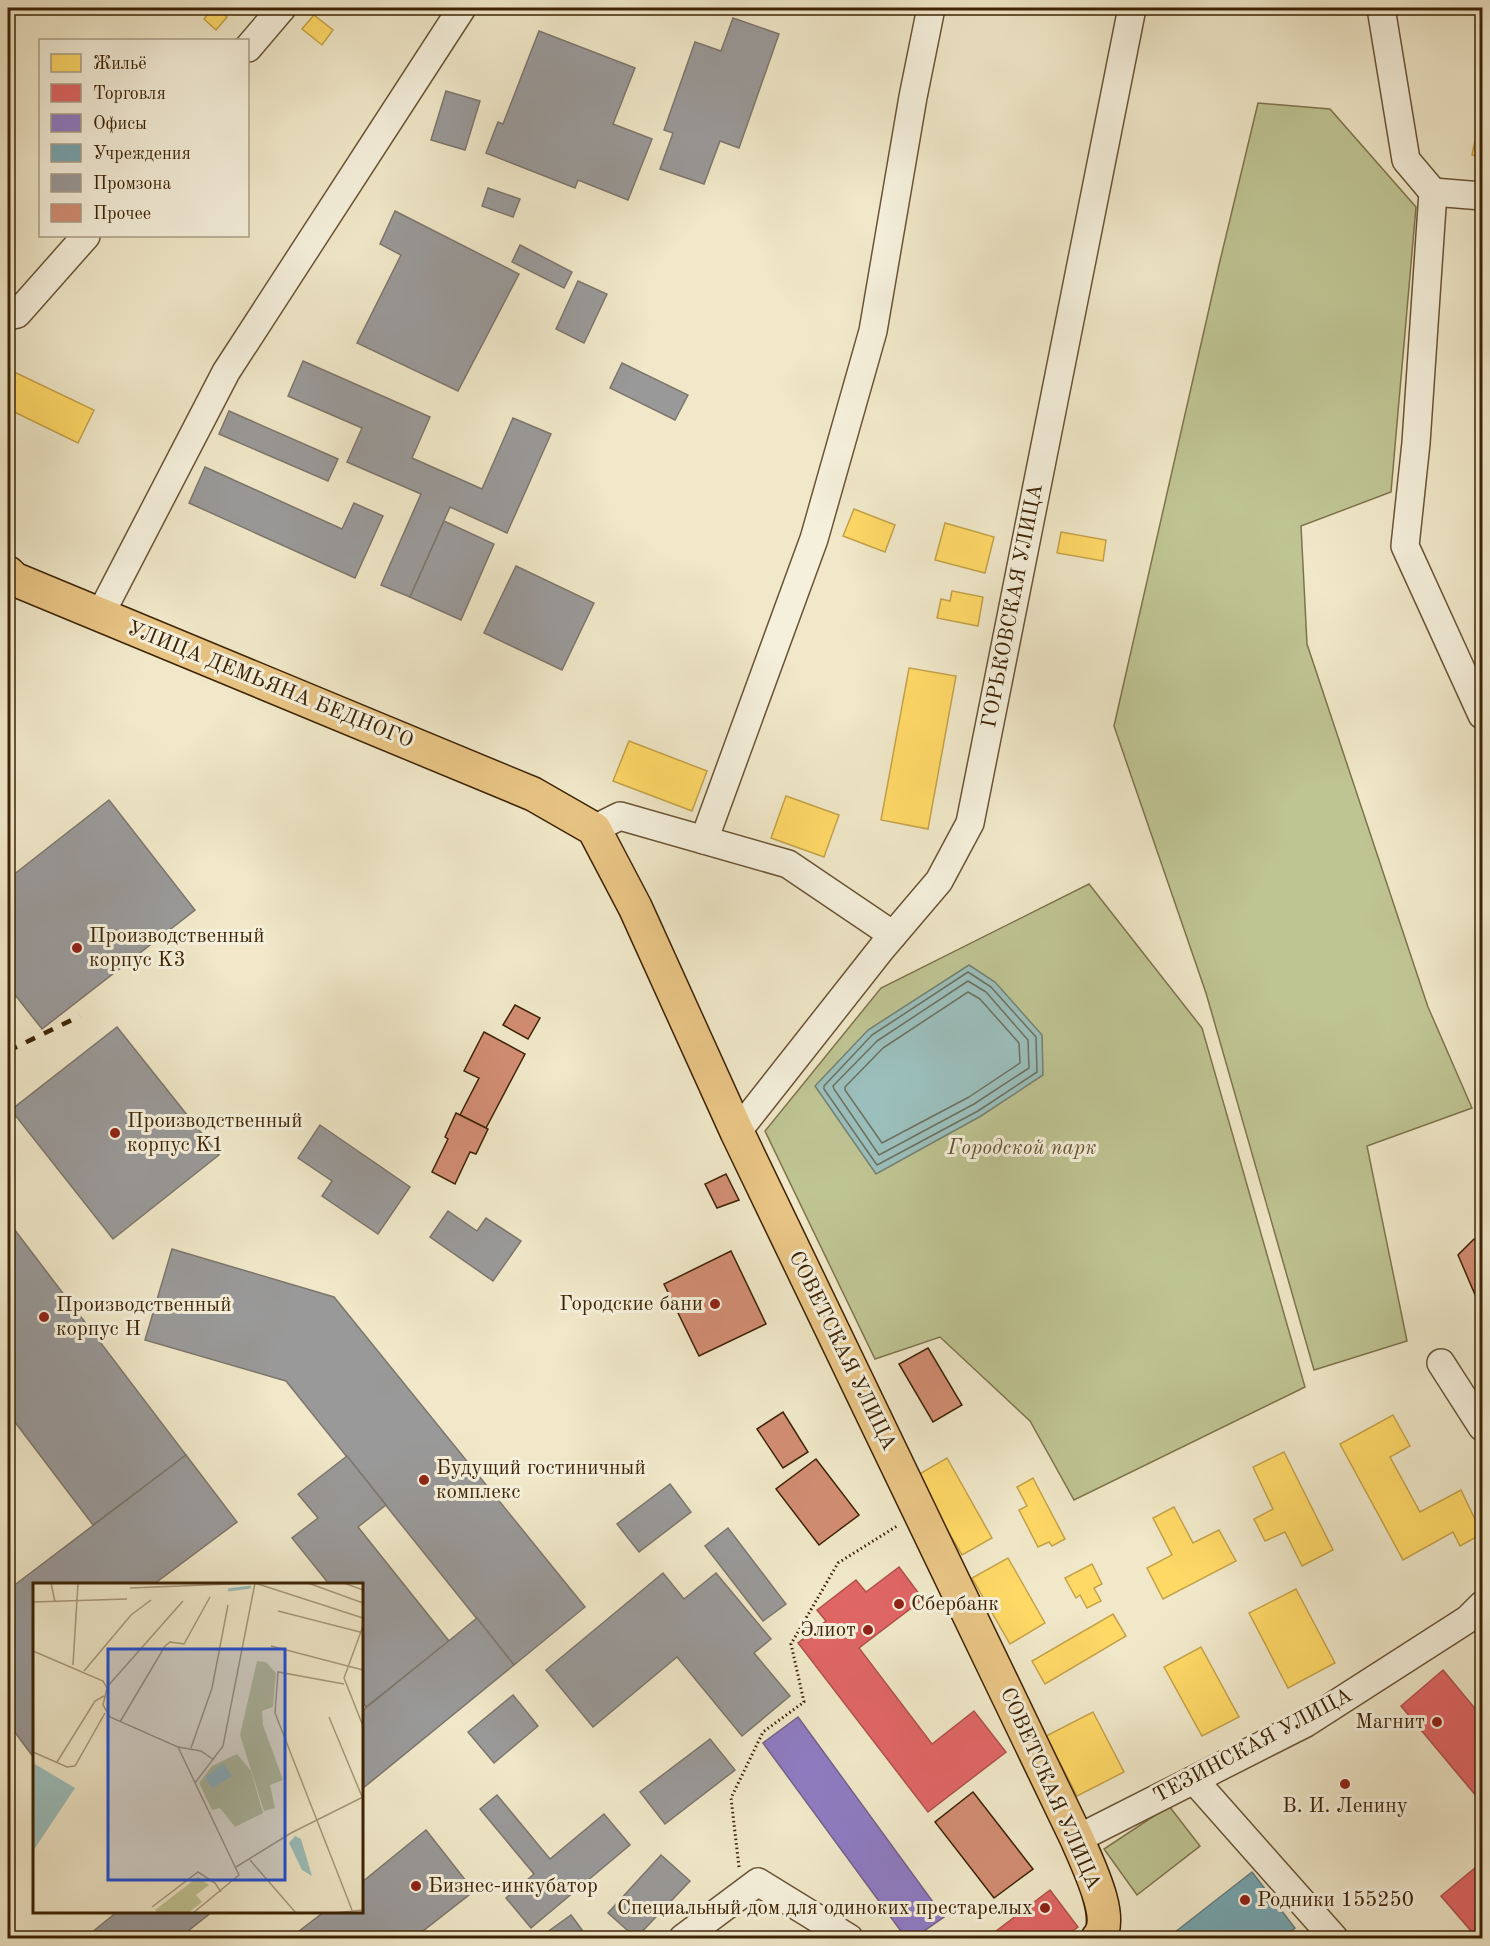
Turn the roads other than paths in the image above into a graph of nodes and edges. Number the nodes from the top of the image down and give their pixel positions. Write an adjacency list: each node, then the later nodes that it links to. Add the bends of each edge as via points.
1 (282, 8): 6 (street)
2 (462, 8): 12 (street, via 226,372)
3 (931, 8): 15 (street, via 873,331 814,539)
4 (1132, 8): 16 (street, ГОРЬКОВСКАЯ УЛИЦА, via 970,823 939,881)
5 (1381, 8): 7 (street, via 1406,160)
6 (249, 47)
7 (1433, 192): 8 (street); 13 (street, via 1405,546)
8 (1482, 196)
9 (85, 237): 10 (street, via 17,314)
10 (8, 316)
11 (8, 573): 12 (main road, УЛИЦА ДЕМЬЯНА БЕДНОГО)
12 (100, 615): 14 (main road, УЛИЦА ДЕМЬЯНА БЕДНОГО, via 533,794)
13 (1482, 715)
14 (594, 829): 15 (street, via 620,816); 17 (main road, СОВЕТСКАЯ УЛИЦА, via 635,907)
15 (704, 840): 16 (street, via 788,864)
16 (893, 935): 17 (street, ГОРЬКОВСКАЯ УЛИЦА)
17 (737, 1132): 22 (main road, СОВЕТСКАЯ УЛИЦА)
18 (1441, 1363): 19 (street)
19 (1482, 1427)
20 (1482, 1605): 21 (street, ТЕЗИНСКАЯ УЛИЦА, via 1468,1619 1306,1723)
21 (1194, 1780): 22 (street, ТЕЗИНСКАЯ УЛИЦА); 26 (street)
22 (1077, 1839): 25 (main road, СОВЕТСКАЯ УЛИЦА, via 1103,1909 1102,1935)
23 (683, 1938): 24 (street, via 758,1882)
24 (849, 1938)
25 (1098, 1938)
26 (1334, 1938)

